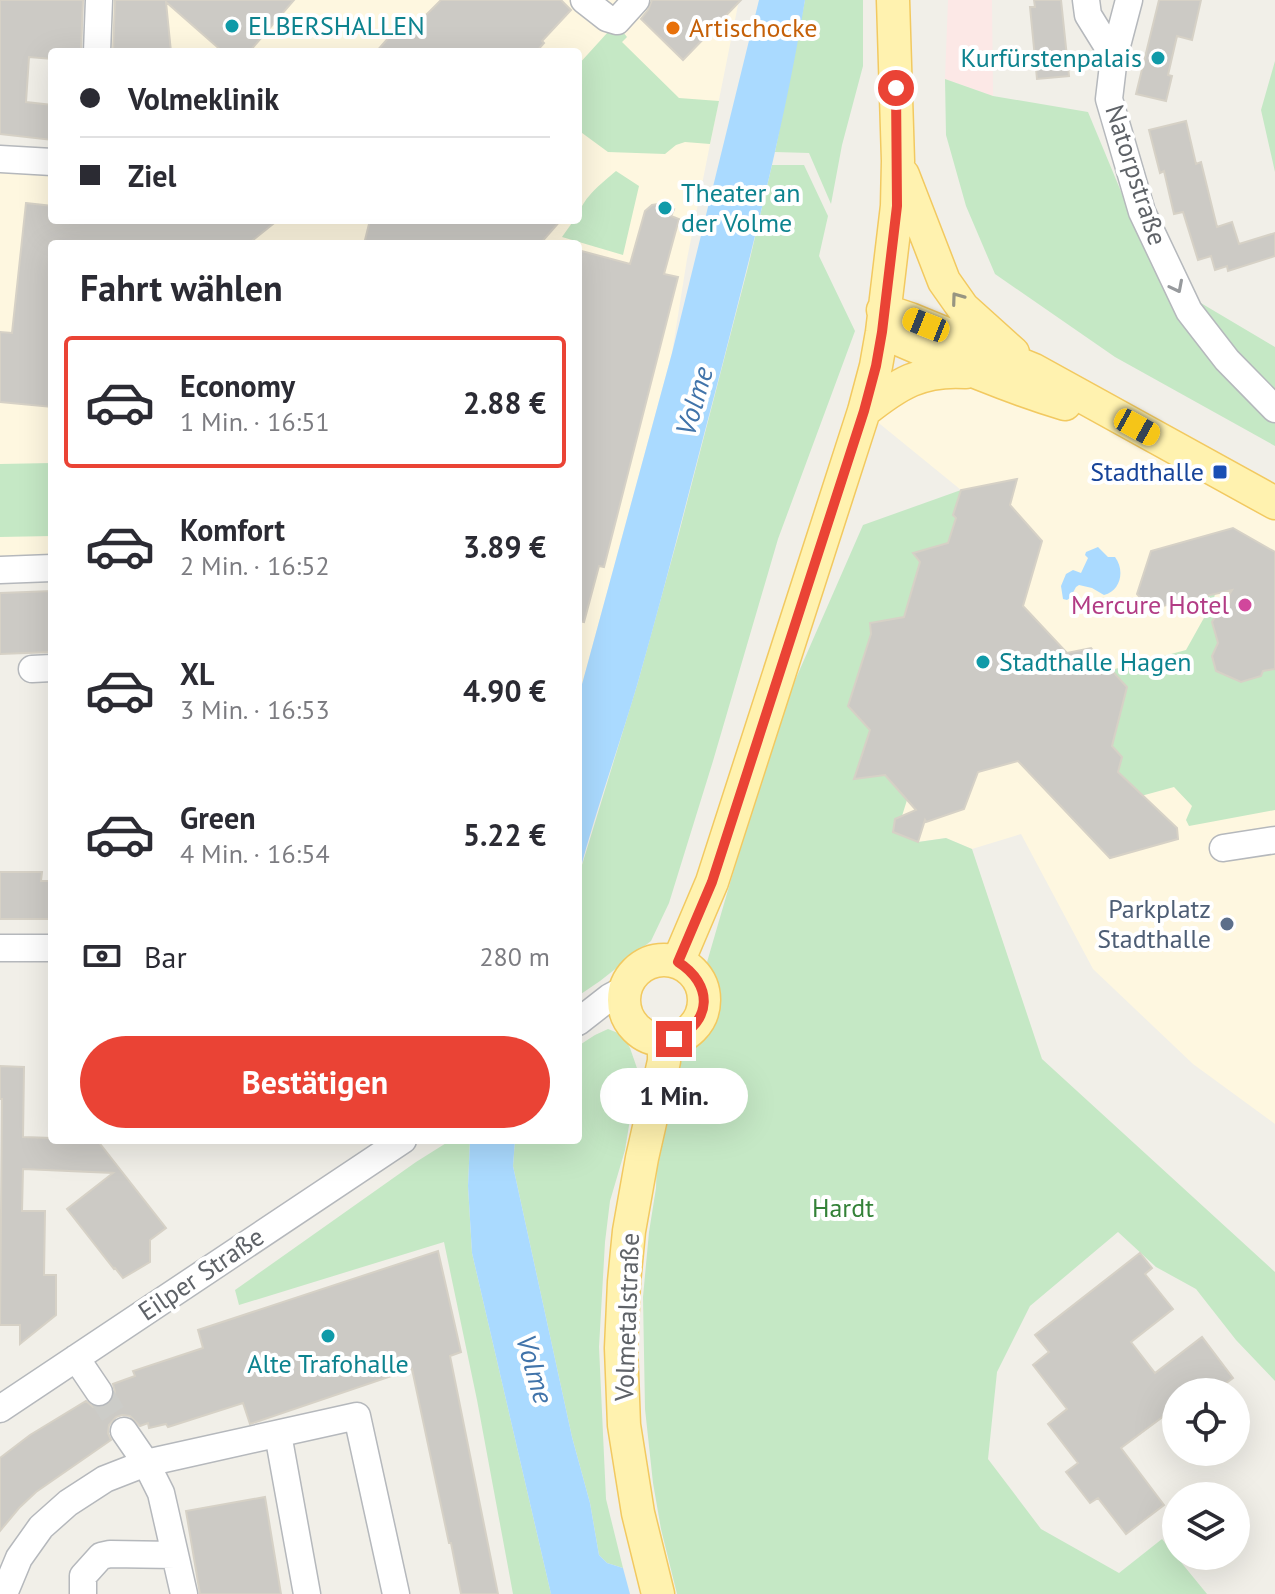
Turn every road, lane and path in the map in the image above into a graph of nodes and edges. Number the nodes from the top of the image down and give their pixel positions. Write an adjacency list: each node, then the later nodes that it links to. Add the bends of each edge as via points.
1 (99, 0): 7 (street)
2 (584, 0): 3 (street, via 617,21)
3 (636, 0)
4 (893, 0): 10 (main road)
5 (1086, 0): 8 (street, via 1088,15)
6 (1129, 0): 8 (street, Natorpstraße)
7 (97, 48)
8 (1114, 57): 15 (street, Natorpstraße, one-way to 15, via 1109,99 1142,212 1162,257 1189,311)
9 (0, 159): 11 (street)
10 (898, 161): 12 (main road); 13 (main road, one-way to 10, via 963,308 944,281)
11 (48, 162)
12 (883, 321): 13 (main road, via 910,319); 14 (main road, via 918,349); 16 (main road)
13 (1034, 370): 17 (main road)
14 (980, 373): 16 (main road, via 947,371 916,377); 17 (main road)
15 (1275, 409)
16 (864, 411): 25 (main road, via 712,882)
17 (1137, 427): 18 (main road)
18 (1275, 503)
19 (48, 568): 20 (street)
20 (0, 570)
21 (1275, 840): 22 (street)
22 (1223, 848)
23 (0, 948): 24 (street)
24 (48, 948)
25 (678, 962): 26 (main road, via 643,965 632,975); 28 (main road, via 697,977 704,1002 696,1024 685,1034)
26 (625, 1000): 27 (street, via 610,997); 28 (main road, via 632,1024 641,1033)
27 (584, 1018)
28 (664, 1040): 42 (main road, Volmetalstraße, via 629,1231 621,1348 624,1425)
29 (397, 1144): 30 (street, Eilper Straße)
30 (76, 1358): 31 (street); 32 (street, Eilper Straße)
31 (99, 1392)
32 (0, 1409)
33 (124, 1431): 35 (street)
34 (278, 1434): 35 (street); 40 (street); 41 (street, via 357,1416)
35 (146, 1463): 36 (street, via 161,1493); 37 (street, via 105,1479 41,1527 19,1558)
36 (175, 1555): 38 (street, via 101,1556 83,1576); 39 (street)
37 (4, 1594)
38 (83, 1594)
39 (184, 1594)
40 (307, 1594)
41 (396, 1594)
42 (658, 1594)

